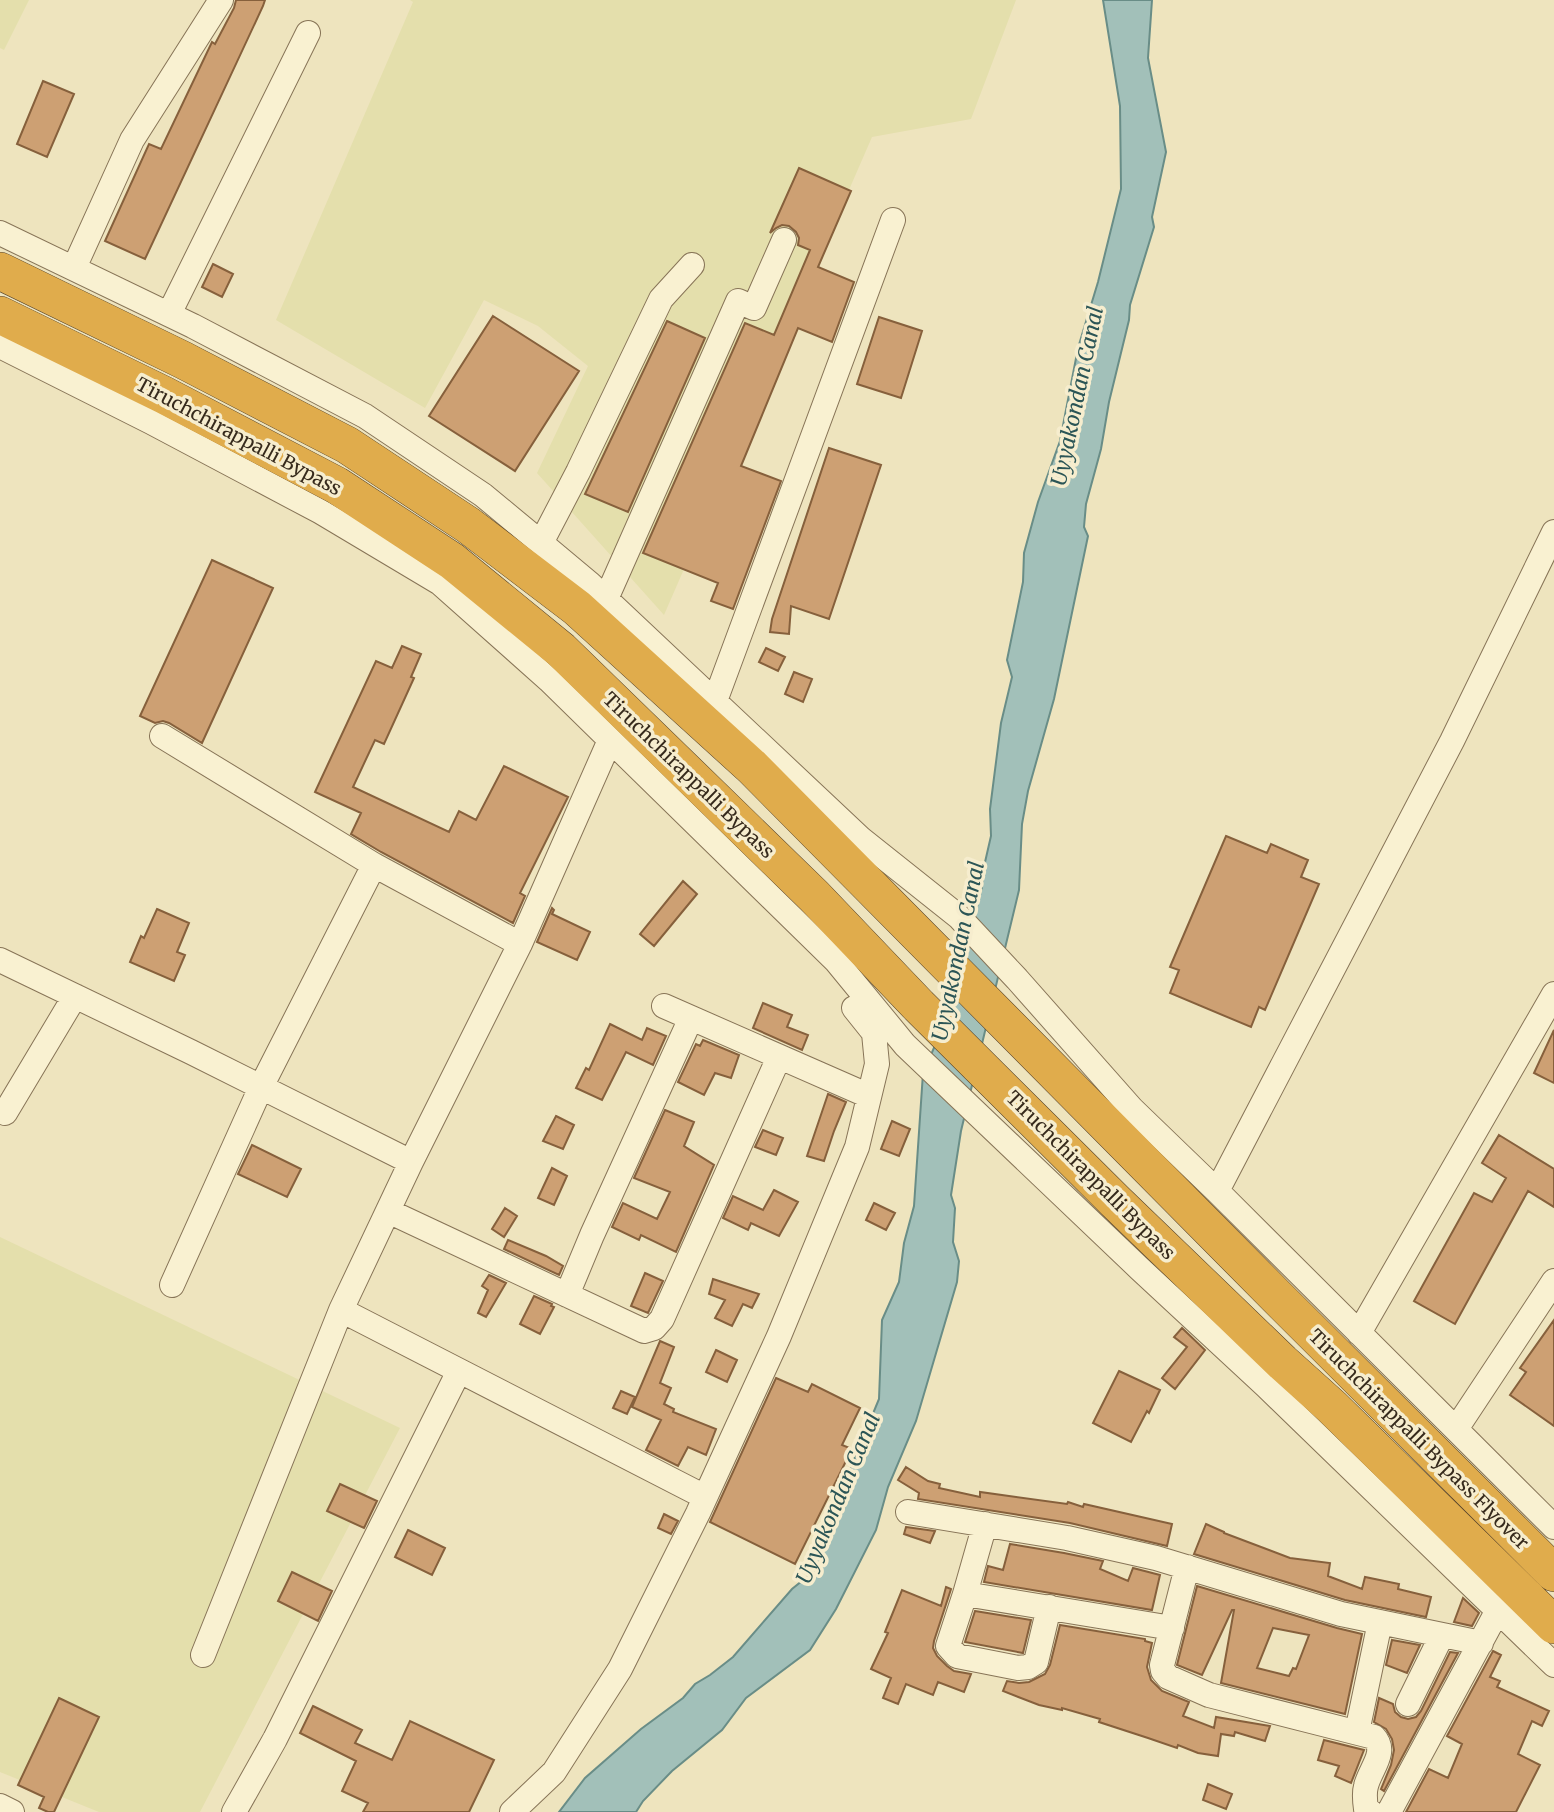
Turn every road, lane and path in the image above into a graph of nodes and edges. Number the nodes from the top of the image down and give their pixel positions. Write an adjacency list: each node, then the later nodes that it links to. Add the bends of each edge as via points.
1 (221, 0): 7 (street, via 132,140)
2 (308, 33): 9 (street)
3 (893, 220): 15 (street)
4 (0, 233): 7 (street)
5 (784, 240): 14 (street, via 754,308 738,301)
6 (692, 265): 13 (street, via 661,299)
7 (74, 268): 9 (street)
8 (0, 271): 36 (highway, Tiruchchirappalli Bypass, via 347,445 468,525 577,608 752,767)
9 (169, 314): 13 (street, via 365,416 482,495)
10 (0, 315): 40 (highway, Tiruchchirappalli Bypass, via 336,485 452,561 561,650 1248,1329)
11 (0, 346): 17 (street, via 321,512 440,583)
12 (1554, 532): 31 (street, via 1452,741)
13 (541, 543): 14 (street)
14 (606, 599): 15 (street)
15 (715, 701): 31 (street, via 861,839 959,917 1132,1110)
16 (162, 736): 18 (street)
17 (610, 740): 19 (street); 20 (street)
18 (374, 865): 20 (street); 27 (street)
19 (789, 915): 28 (street, via 817,962 874,1033 877,1065); 40 (street, via 836,961 905,1045 1140,1269)
20 (520, 944): 30 (street)
21 (0, 960): 23 (street)
22 (1554, 994): 38 (street)
23 (75, 996): 27 (street); 29 (street, via 5,1113)
24 (664, 1006): 25 (street)
25 (691, 1018): 26 (street); 35 (street)
26 (779, 1057): 28 (street); 35 (street, via 654,1328 644,1331)
27 (261, 1087): 30 (street); 34 (street)
28 (869, 1096): 42 (street, via 857,1147 779,1336)
29 (0, 1111)
30 (411, 1162): 32 (street)
31 (1217, 1191): 38 (street)
32 (388, 1211): 35 (street); 37 (street)
33 (1554, 1282): 41 (street)
34 (172, 1285)
35 (567, 1295)
36 (1284, 1305): 47 (highway, Tiruchchirappalli Bypass Flyover)
37 (341, 1310): 39 (street); 56 (street)
38 (1359, 1333): 41 (street)
39 (459, 1371): 42 (street); 62 (street)
40 (1274, 1374): 50 (street); 52 (highway, Tiruchchirappalli Bypass Flyover, via 1332,1407)
41 (1456, 1429): 45 (street)
42 (705, 1497): 63 (street, via 620,1669 554,1772)
43 (908, 1512): 44 (street)
44 (985, 1524): 46 (street); 48 (street)
45 (1554, 1527)
46 (1187, 1567): 51 (street); 53 (street)
47 (1554, 1573)
48 (965, 1594): 49 (street); 49 (street, via 948,1646 952,1652 1017,1668 1036,1662)
49 (1049, 1607): 53 (street)
50 (1498, 1609): 55 (street); 57 (street)
51 (1380, 1622): 54 (street); 59 (street)
52 (1554, 1625)
53 (1172, 1628): 59 (street, via 1162,1665 1168,1677 1209,1695)
54 (1442, 1635): 55 (street); 58 (street)
55 (1481, 1643): 65 (street)
56 (203, 1655)
57 (1554, 1665)
58 (1408, 1703)
59 (1357, 1732): 64 (street, via 1380,1743 1364,1789 1366,1810)
60 (0, 1806): 61 (street)
61 (12, 1812)
62 (234, 1812)
63 (512, 1812)
64 (1371, 1812)
65 (1389, 1812)

